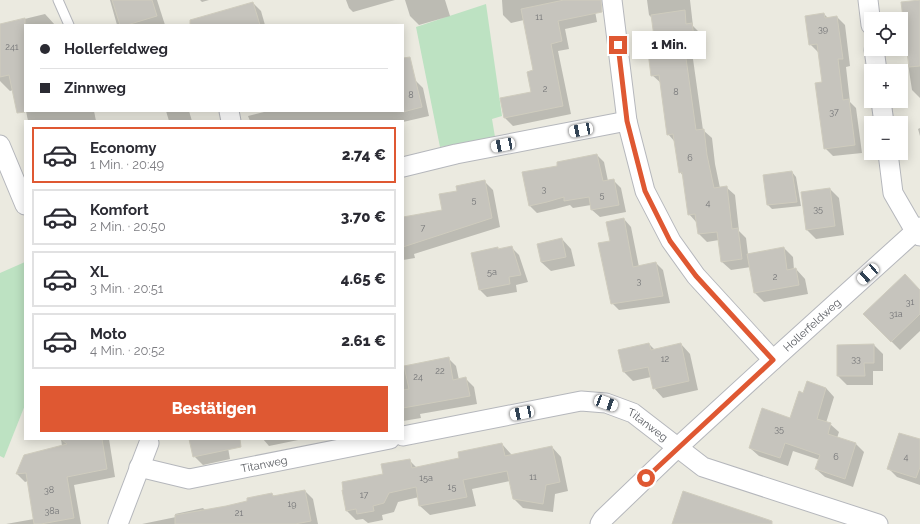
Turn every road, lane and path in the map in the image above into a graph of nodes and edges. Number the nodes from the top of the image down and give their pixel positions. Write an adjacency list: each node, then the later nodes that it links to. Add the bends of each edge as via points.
1 (58, 0): 5 (lane)
2 (612, 0): 6 (street)
3 (868, 0): 4 (street)
4 (869, 12)
5 (69, 24)
6 (627, 121): 9 (street, via 456,154); 12 (street, via 645,191 670,241 696,276)
7 (0, 145): 10 (street)
8 (889, 160): 11 (street, via 893,193)
9 (404, 167)
10 (24, 203)
11 (918, 231): 12 (street, Hollerfeldweg)
12 (773, 360): 16 (street, Hollerfeldweg)
13 (404, 436): 16 (street, Titanweg, via 581,401 606,403 633,413)
14 (385, 440): 17 (street, Titanweg, via 189,479)
15 (149, 443): 17 (street)
16 (678, 448): 19 (street, Hollerfeldweg); 20 (street, Titanweg, via 704,467)
17 (139, 467): 18 (street)
18 (118, 524)
19 (600, 524)
20 (878, 524)

